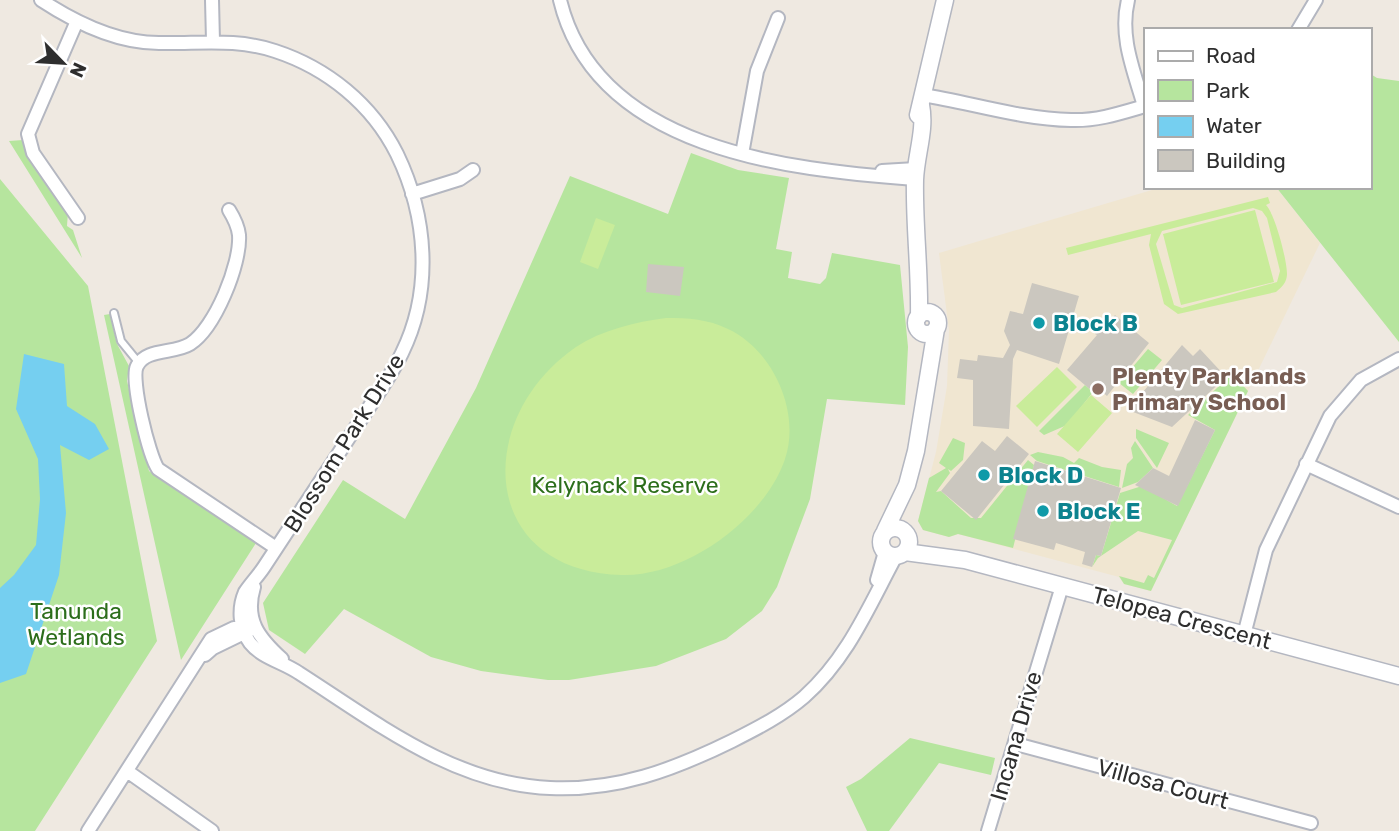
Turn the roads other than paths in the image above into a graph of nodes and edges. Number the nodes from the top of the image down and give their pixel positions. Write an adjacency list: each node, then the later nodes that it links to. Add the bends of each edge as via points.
1 (30, 0): 8 (street, Blossom Park Drive)
2 (41, 0): 8 (street, Blossom Park Drive)
3 (212, 0): 12 (street)
4 (560, 0): 16 (street, via 576,46 598,78 623,102 662,124)
5 (1128, 0): 14 (street, via 1126,43)
6 (1316, 0): 11 (street)
7 (945, 1): 13 (street)
8 (55, 9): 10 (street, Blossom Park Drive)
9 (778, 18): 16 (street, via 757,71)
10 (77, 21): 12 (street, Blossom Park Drive, via 146,43); 21 (street, via 28,134 33,153)
11 (1298, 28)
12 (213, 41): 19 (street, Blossom Park Drive, via 273,50 335,81 385,132)
13 (922, 101): 15 (street, via 1072,120); 18 (street)
14 (1144, 103)
15 (1144, 106)
16 (742, 154): 18 (street, via 823,169)
17 (473, 170): 19 (street, via 460,179)
18 (916, 171): 26 (street, via 929,363 922,428)
19 (412, 194): 29 (street, Blossom Park Drive, via 423,273 408,341)
20 (229, 210): 24 (street, via 239,242 221,301 189,345)
21 (78, 220)
22 (114, 313): 24 (lane, via 121,341)
23 (1399, 359): 25 (street, via 1374,370 1343,397)
24 (139, 363): 29 (street, via 135,382 156,467)
25 (1306, 464): 27 (street); 32 (street, via 1266,550)
26 (907, 485): 28 (street); 28 (street, Telopea Crescent, via 885,531 894,527)
27 (1399, 507)
28 (900, 546): 30 (street, Telopea Crescent); 31 (street, via 840,657 805,696 784,712 683,764 607,786 524,786 470,772 409,744 292,668)
29 (276, 548): 31 (street, Blossom Park Drive, via 258,577)
30 (1058, 585): 32 (street, Telopea Crescent); 34 (street, Incana Drive)
31 (247, 629): 35 (street, via 216,635 206,645)
32 (1244, 635): 33 (street, Telopea Crescent)
33 (1399, 676)
34 (1016, 744): 36 (street, Villosa Court); 39 (street, Incana Drive)
35 (127, 771): 37 (street); 38 (street)
36 (1311, 823)
37 (88, 831)
38 (212, 831)
39 (988, 831)

